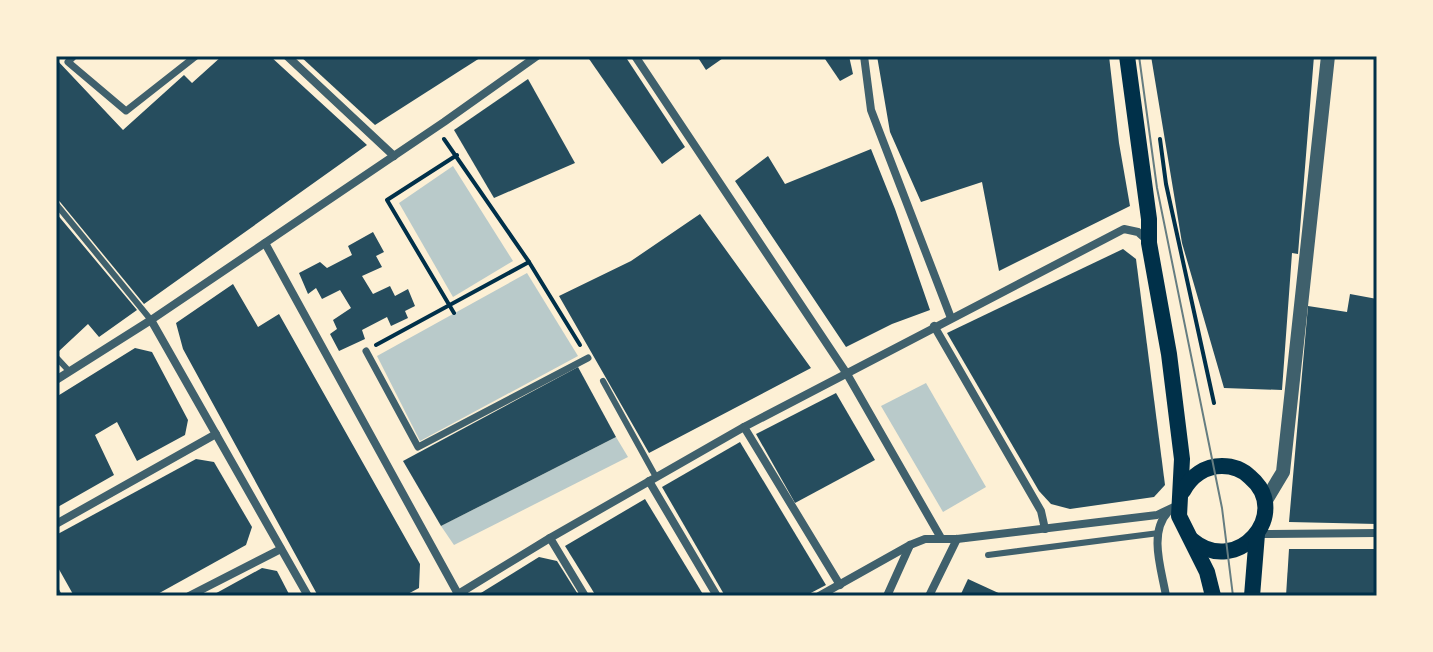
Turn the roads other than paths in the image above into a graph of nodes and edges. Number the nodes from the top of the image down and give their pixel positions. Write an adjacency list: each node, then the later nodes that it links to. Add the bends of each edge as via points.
1 (196, 56): 8 (street, via 126,111)
2 (287, 56): 9 (street)
3 (537, 56): 9 (street)
4 (635, 56): 20 (street)
5 (864, 56): 13 (street, via 871,110)
6 (1127, 56): 12 (main road)
7 (1328, 56): 26 (street, via 1283,472)
8 (68, 58)
9 (394, 156): 11 (street)
10 (56, 204): 14 (lane)
11 (265, 243): 14 (street); 41 (street)
12 (1149, 243): 13 (street, via 1138,232 1124,229); 27 (main road, via 1182,459)
13 (951, 318): 15 (street)
14 (151, 320): 19 (street); 24 (street)
15 (934, 326): 20 (street); 29 (street, via 1041,511)
16 (366, 351): 17 (street, via 418,447)
17 (587, 356)
18 (56, 357): 19 (lane)
19 (69, 371): 21 (street)
20 (847, 374): 23 (street); 35 (street)
21 (56, 380)
22 (603, 381): 25 (lane)
23 (744, 427): 25 (street); 40 (street)
24 (216, 434): 28 (street); 38 (street)
25 (652, 479): 34 (street); 45 (street)
26 (1265, 502): 27 (main road, via 1256,482 1226,466 1195,475); 32 (main road)
27 (1176, 503): 29 (street, via 1148,516); 30 (street, via 1163,517); 33 (main road)
28 (56, 524)
29 (1045, 529): 36 (street)
30 (1159, 533): 39 (lane); 49 (street)
31 (1377, 533): 32 (street)
32 (1257, 534): 33 (main road, via 1228,551 1206,549); 51 (main road)
33 (1188, 536): 50 (main road)
34 (550, 538): 41 (street); 44 (street)
35 (941, 538): 36 (street); 37 (street)
36 (957, 539): 48 (street)
37 (910, 545): 40 (street); 47 (street)
38 (281, 549): 42 (street); 43 (street)
39 (988, 555)
40 (840, 585): 46 (street)
41 (457, 595)
42 (189, 596)
43 (308, 596)
44 (585, 596)
45 (717, 596)
46 (819, 596)
47 (887, 596)
48 (929, 596)
49 (1166, 596)
50 (1213, 596)
51 (1252, 596)

